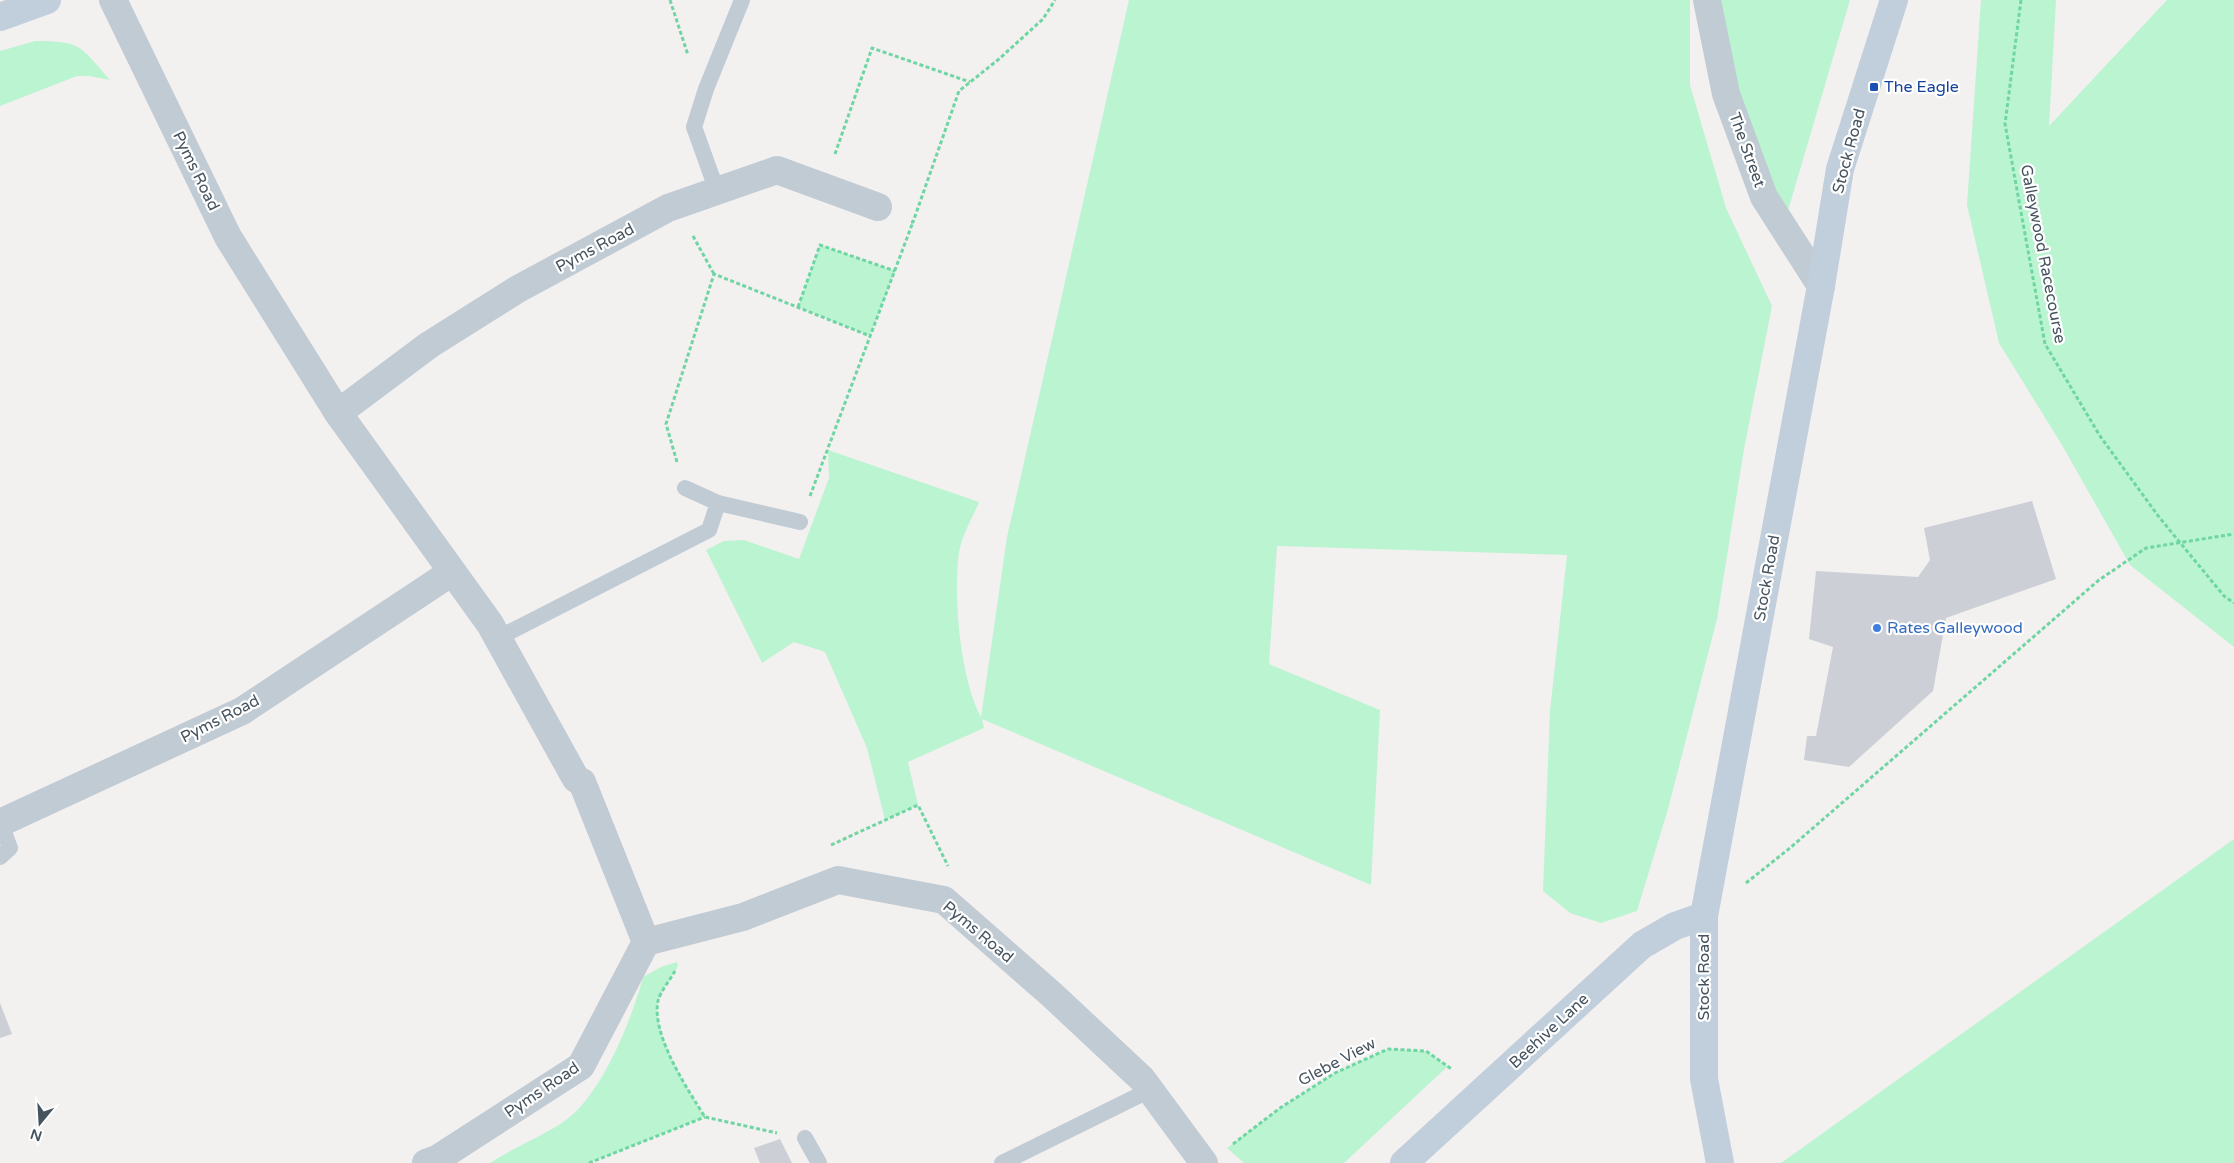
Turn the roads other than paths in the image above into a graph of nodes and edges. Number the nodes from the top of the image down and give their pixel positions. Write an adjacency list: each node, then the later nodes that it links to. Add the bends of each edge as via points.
1 (47, 0): 6 (main road)
2 (113, 0): 10 (street, Pyms Road, via 228,237)
3 (742, 0): 7 (lane, via 694,126)
4 (1708, 0): 9 (street, The Street, via 1726,94 1764,197)
5 (1894, 0): 9 (main road, Stock Road, via 1840,168)
6 (0, 17)
7 (717, 191): 8 (street, Pyms Road, via 777,170); 10 (street, Pyms Road, via 676,205 518,289 429,345)
8 (878, 207)
9 (1821, 286): 18 (main road, Stock Road)
10 (338, 413): 14 (street, Pyms Road)
11 (685, 488): 12 (lane)
12 (718, 503): 13 (lane); 15 (lane, via 708,530)
13 (800, 522)
14 (452, 572): 15 (street, Pyms Road); 16 (street, Pyms Road, via 242,711)
15 (498, 638): 19 (street, Pyms Road, via 576,779 582,782)
16 (0, 823): 17 (lane, via 10,848)
17 (0, 857)
18 (1704, 916): 26 (main road, Beehive Lane, via 1675,926 1642,944); 27 (main road, Stock Road, via 1704,1078)
19 (658, 939): 20 (street, Pyms Road, via 743,917 838,880 944,900 1051,994); 22 (street, Pyms Road, via 581,1066)
20 (1150, 1090): 24 (lane); 25 (street, Pyms Road)
21 (805, 1138): 23 (lane)
22 (434, 1162)
23 (819, 1163)
24 (1002, 1163)
25 (1204, 1163)
26 (1404, 1163)
27 (1720, 1163)

